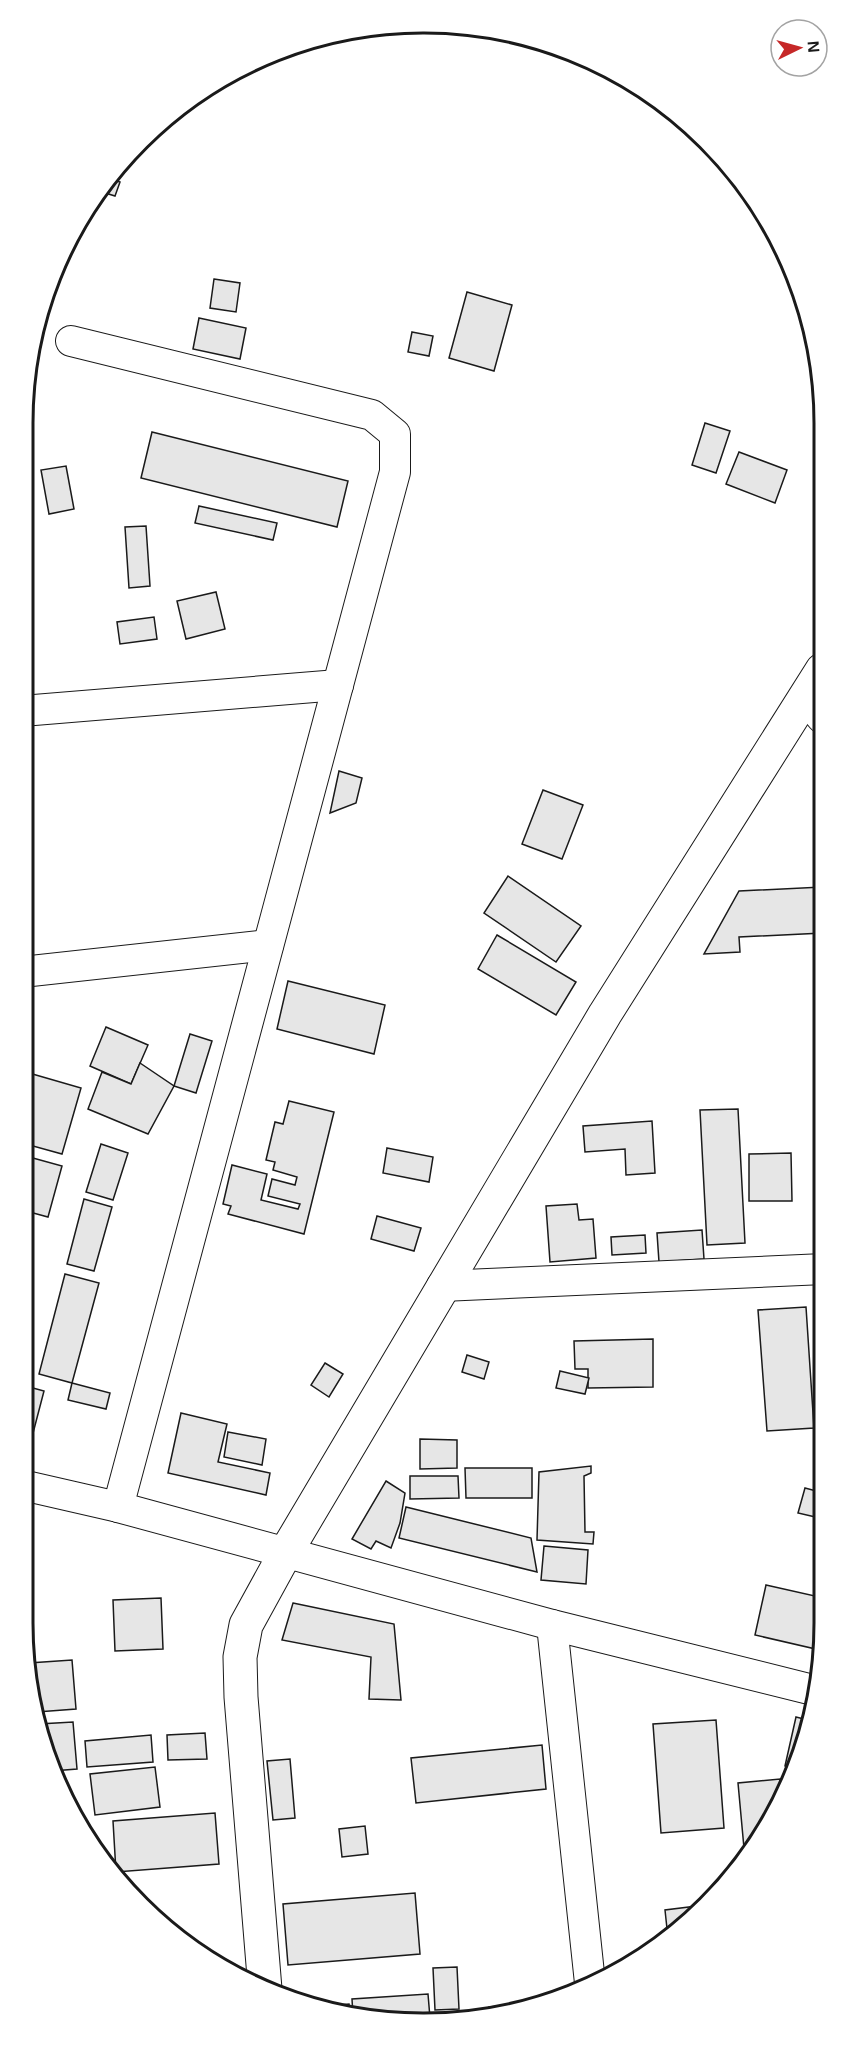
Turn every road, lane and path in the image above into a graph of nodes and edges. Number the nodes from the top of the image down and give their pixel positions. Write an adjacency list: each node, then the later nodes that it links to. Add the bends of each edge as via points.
1 (71, 341): 2 (street, via 372,415 395,434 395,472)
2 (338, 685): 4 (street); 5 (street)
3 (814, 708): 8 (main road, via 605,1014)
4 (33, 710)
5 (268, 945): 6 (street); 10 (street)
6 (33, 971)
7 (814, 1269): 8 (street)
8 (442, 1286): 11 (main road)
9 (33, 1488): 10 (street)
10 (118, 1507): 11 (street)
11 (286, 1552): 12 (street); 15 (main road, via 246,1625 240,1658)
12 (552, 1625): 13 (street); 14 (street)
13 (808, 1689)
14 (589, 1976)
15 (264, 1979)

